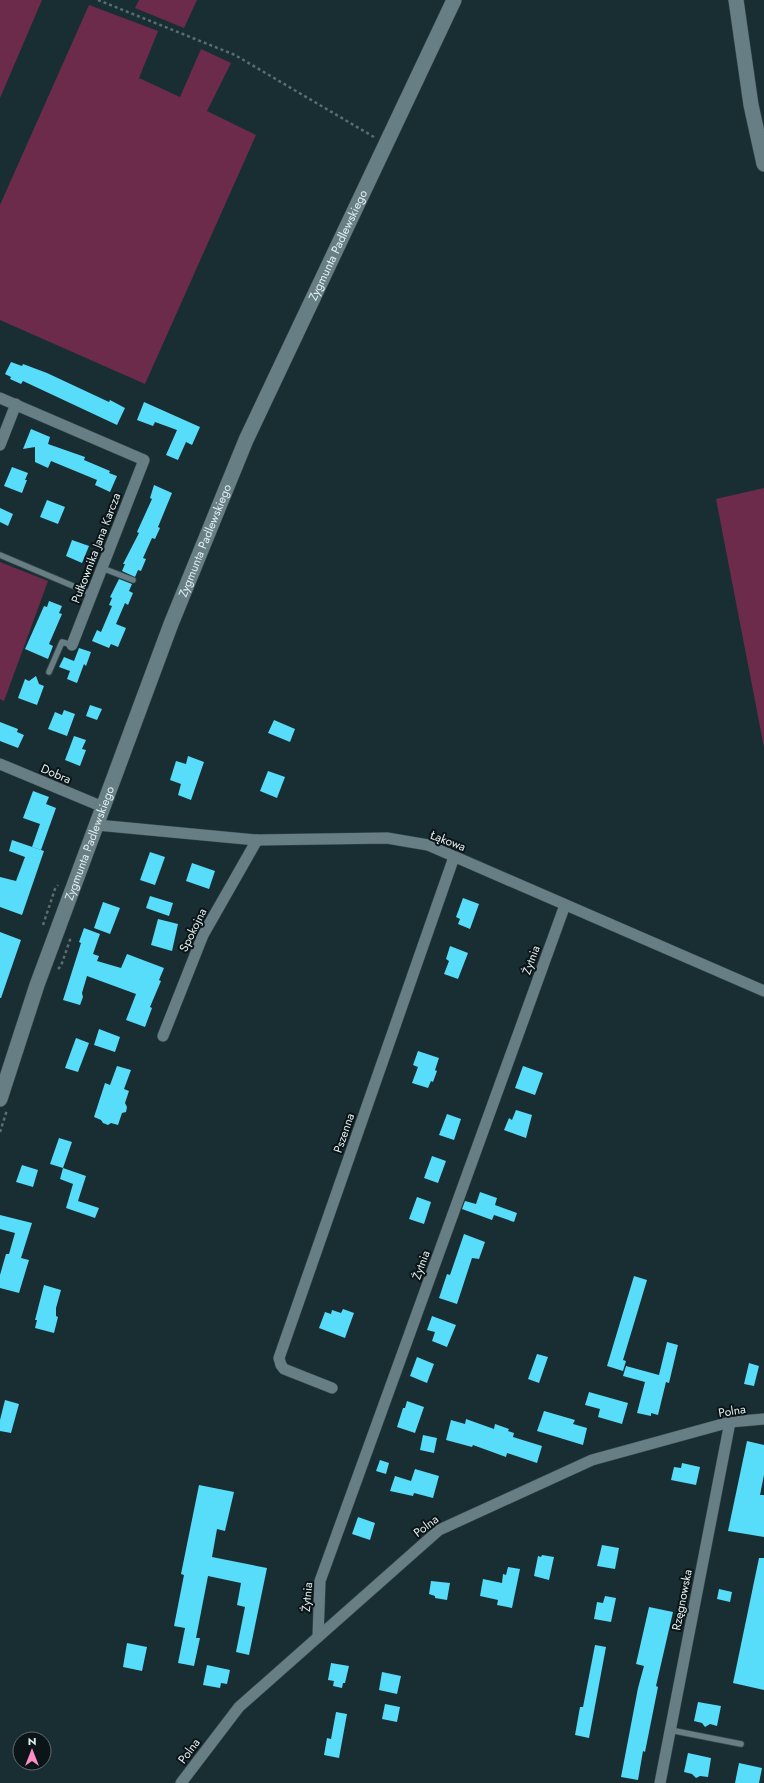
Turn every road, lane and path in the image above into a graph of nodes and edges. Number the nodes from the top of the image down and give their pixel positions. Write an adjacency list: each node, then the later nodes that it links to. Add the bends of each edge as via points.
1 (98, 0): 4 (path, via 235,55)
2 (454, 0): 4 (street, Zygmunta Padlewskiego)
3 (736, 0): 5 (street, via 750,97)
4 (387, 144): 16 (street, Zygmunta Padlewskiego, via 246,440 171,624)
5 (764, 164)
6 (0, 398): 7 (street)
7 (16, 404): 8 (street); 10 (street, Pułkownika Jana Karcza, via 144,460)
8 (0, 444)
9 (0, 555): 12 (lane)
10 (102, 568): 11 (lane); 12 (street, Pułkownika Jana Karcza)
11 (133, 580)
12 (92, 594): 13 (street, Pułkownika Jana Karcza)
13 (72, 645): 14 (lane, via 62,642)
14 (49, 672)
15 (0, 764): 16 (street, Dobra)
16 (103, 807): 17 (street, Zygmunta Padlewskiego)
17 (97, 825): 18 (street, Łąkowa); 23 (street, Zygmunta Padlewskiego, via 37,984)
18 (257, 840): 19 (street, Łąkowa, via 387,838 428,845); 22 (street, Spokojna, via 203,934)
19 (454, 857): 20 (street, Łąkowa); 24 (street, Pszenna, via 279,1358 284,1369)
20 (565, 905): 21 (street, Łąkowa); 27 (street, Żytnia, via 320,1581)
21 (764, 990)
22 (163, 1036)
23 (0, 1099)
24 (332, 1388)
25 (764, 1419): 26 (street, Polna)
26 (730, 1422): 27 (street, Polna, via 592,1460 439,1530); 28 (street, Rzęgnowska)
27 (318, 1637): 30 (street, Polna, via 239,1707)
28 (670, 1730): 29 (lane); 31 (street, Rzęgnowska)
29 (741, 1744)
30 (182, 1783)
31 (660, 1783)

